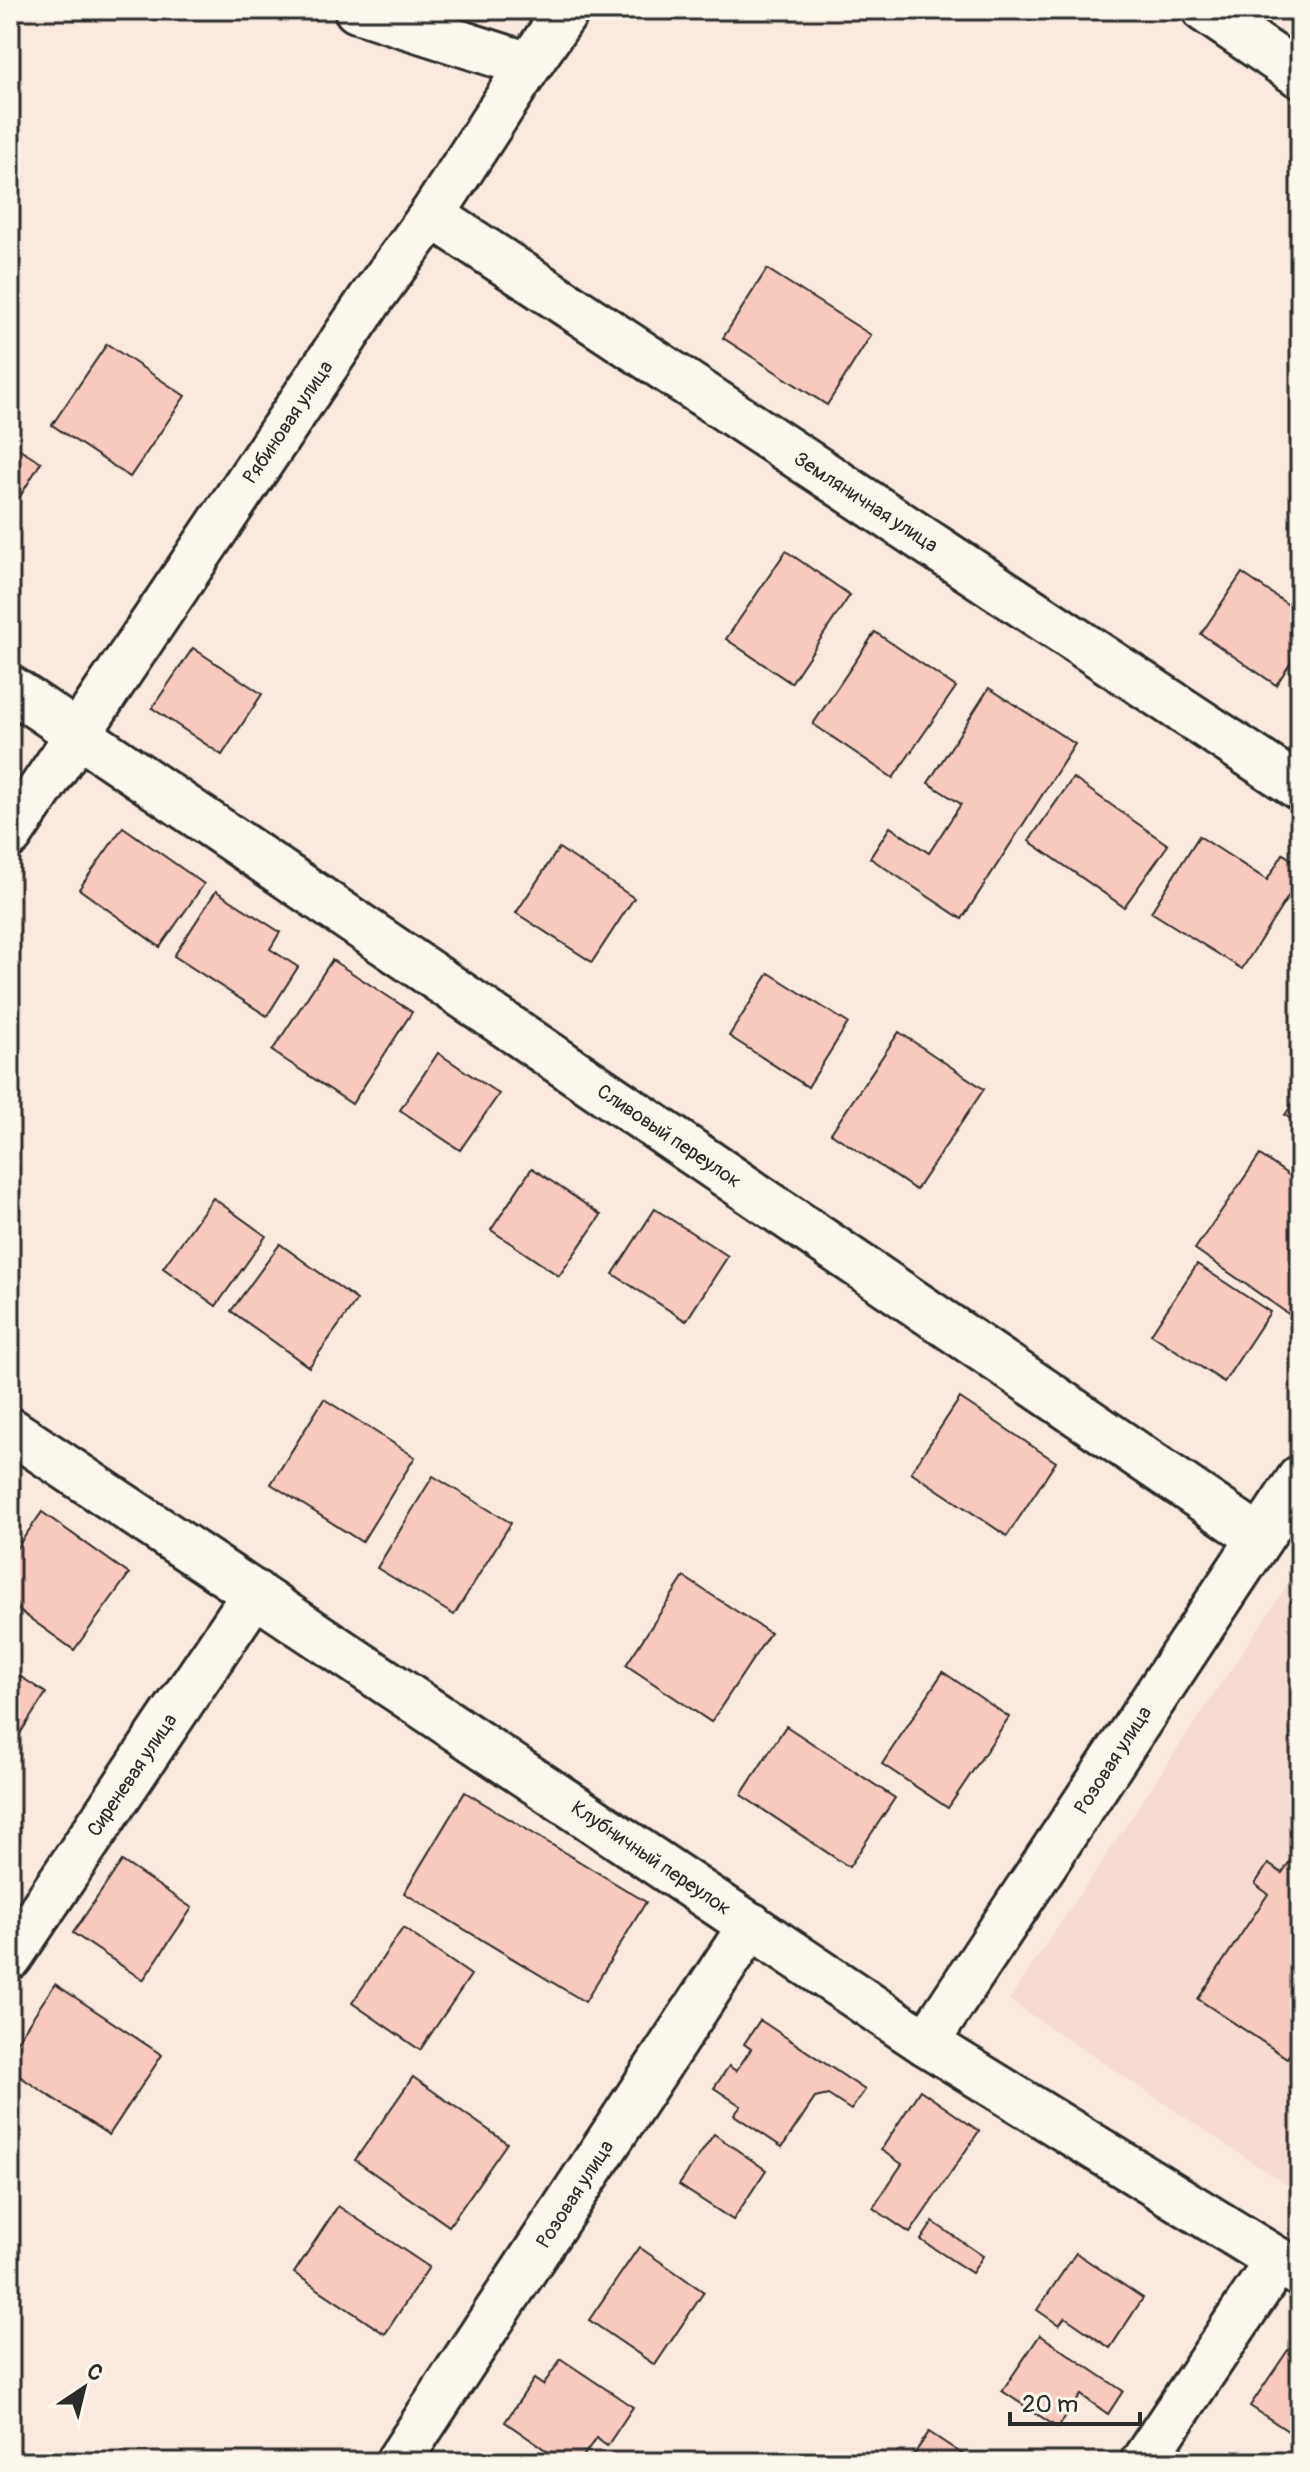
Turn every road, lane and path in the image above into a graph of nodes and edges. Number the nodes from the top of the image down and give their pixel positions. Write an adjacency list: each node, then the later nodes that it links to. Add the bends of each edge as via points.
1 (357, 10): 4 (street)
2 (567, 10): 4 (street, Рябиновая улица)
3 (1205, 10): 5 (street)
4 (529, 65): 6 (street, Рябиновая улица)
5 (1300, 75)
6 (432, 215): 8 (street, Рябиновая улица); 9 (street, Земляничная улица)
7 (10, 688): 8 (street, Сливовый переулок)
8 (77, 734): 10 (street, Рябиновая улица); 13 (street, Сливовый переулок)
9 (1300, 788)
10 (10, 835)
11 (10, 1430): 14 (street, Клубничный переулок)
12 (1300, 1478): 13 (street, Розовая улица)
13 (1260, 1538): 17 (street, Розовая улица)
14 (255, 1593): 15 (street, Клубничный переулок); 16 (street, Сиреневая улица)
15 (751, 1925): 17 (street, Клубничный переулок); 19 (street, Розовая улица)
16 (10, 1957)
17 (926, 2043): 18 (street, Клубничный переулок)
18 (1289, 2267): 20 (street)
19 (398, 2462)
20 (1143, 2462)

